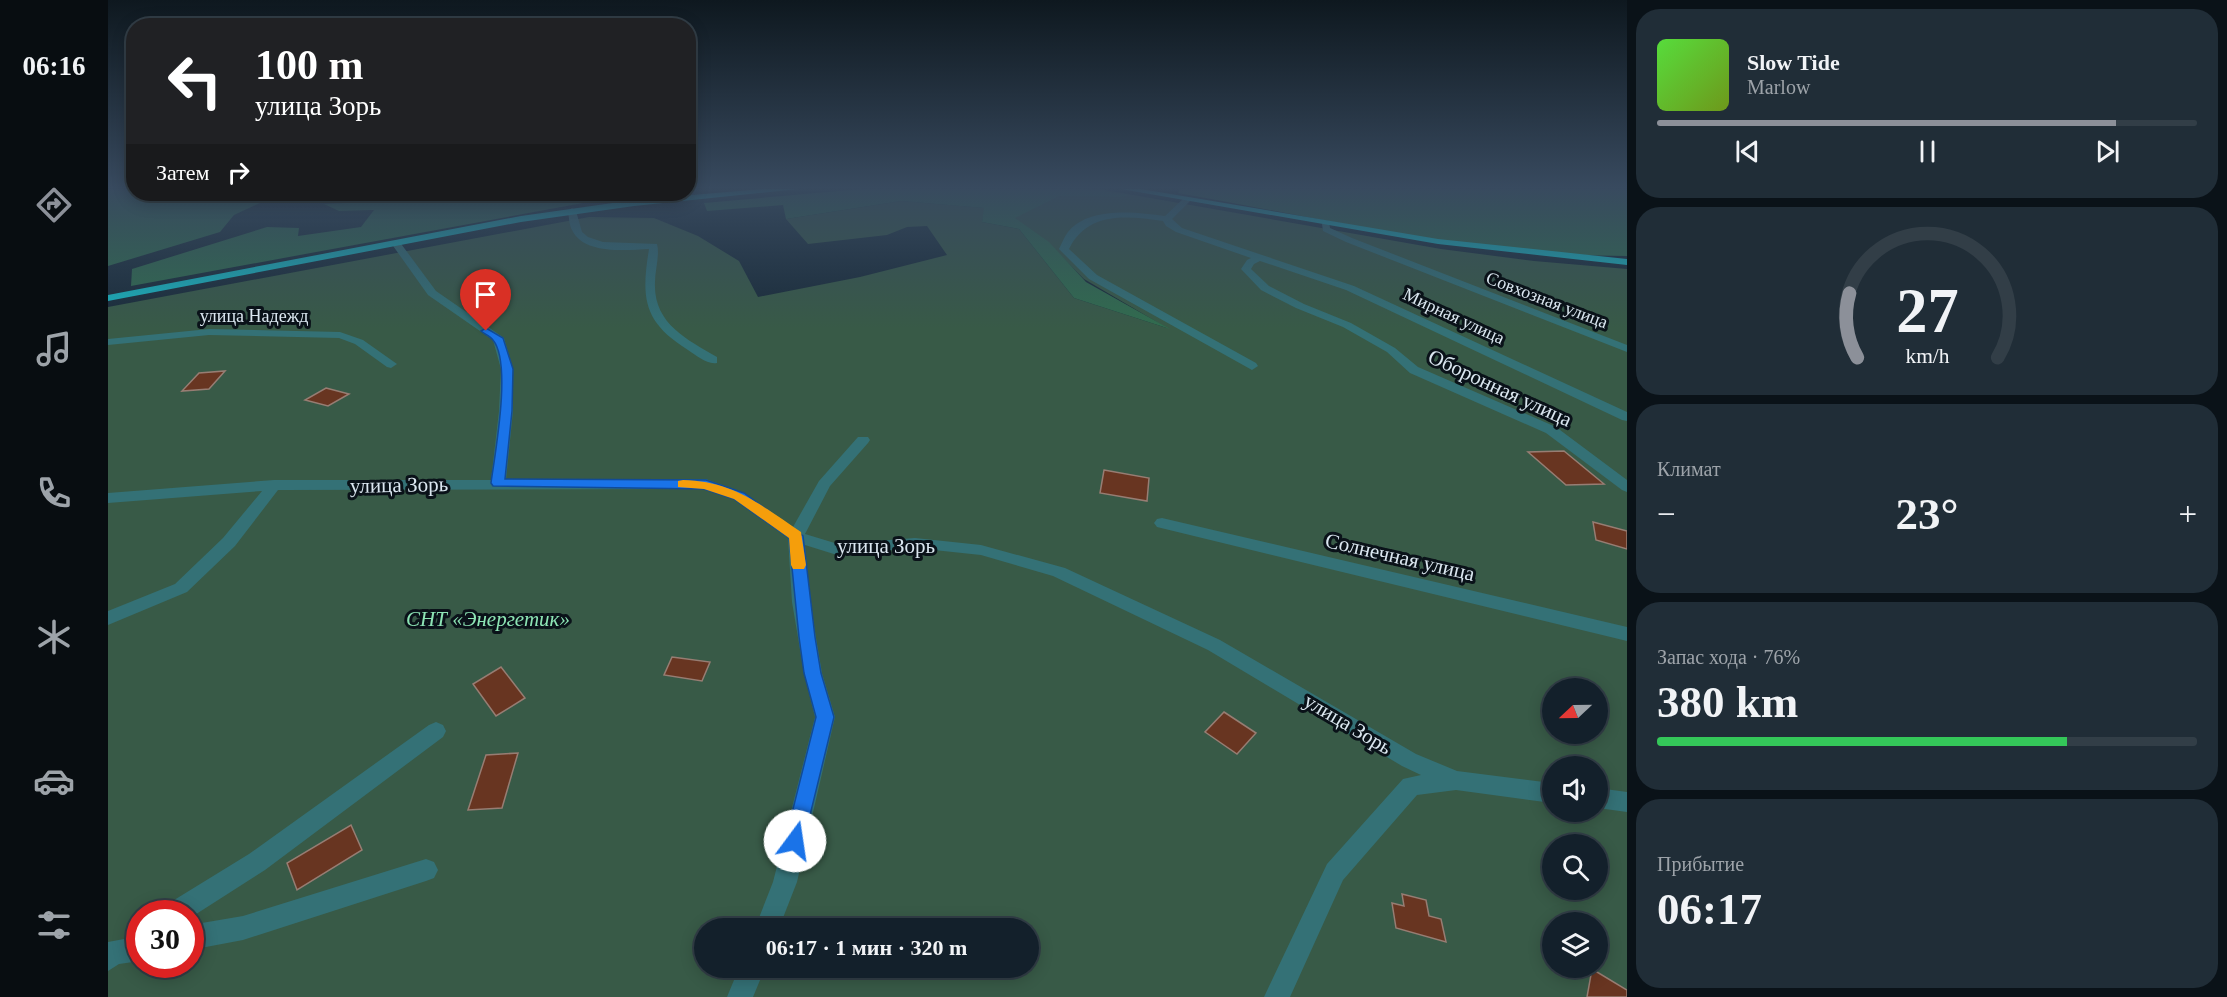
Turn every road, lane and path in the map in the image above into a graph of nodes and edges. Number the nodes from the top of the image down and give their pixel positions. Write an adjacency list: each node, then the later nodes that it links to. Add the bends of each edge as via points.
1 (437, 236): 7 (main road)
2 (580, 236): 13 (street, via 584,240 616,246 654,246 648,276 653,316 671,336)
3 (1070, 236): 15 (street, via 1064,249 1093,277)
4 (1195, 236): 8 (street, Мирная улица)
5 (1340, 236): 12 (street, Совхозная улица)
6 (1401, 236): 9 (main road, via 1527,255)
7 (396, 243): 10 (main road); 18 (street, via 432,293 498,338 507,369)
8 (1261, 258): 16 (street, Мирная улица, via 1350,288); 20 (street, Оборонная улица, via 1250,262 1246,269 1265,288 1347,325 1391,350 1414,370 1551,430)
9 (1627, 262)
10 (108, 298)
11 (108, 342): 14 (street, улица Надежд, via 209,332 340,335 359,342)
12 (1627, 350)
13 (713, 360)
14 (391, 364)
15 (1251, 366)
16 (1627, 417)
17 (863, 440): 23 (street, via 824,484)
18 (498, 483): 19 (street, улица Зорь); 23 (street, улица Зорь, via 706,484 739,496)
19 (274, 485): 21 (street, улица Зорь); 24 (street, via 229,542 181,588)
20 (1627, 487)
21 (108, 498)
22 (1162, 523): 25 (street, Солнечная улица)
23 (796, 536): 27 (street, улица Зорь, via 837,550 915,543 981,550 1059,572 1214,645 1408,760); 33 (street, via 801,602 825,717 785,882)
24 (108, 618)
25 (1627, 634)
26 (436, 731): 32 (street, via 257,862)
27 (1456, 780): 28 (street, улица Зорь); 40 (street, via 1411,786 1335,872)
28 (1542, 791)
29 (1608, 799): 30 (street)
30 (1627, 802)
31 (426, 870): 34 (street, via 243,928)
32 (197, 900)
33 (771, 918)
34 (204, 935)
35 (126, 945): 37 (street)
36 (126, 951): 37 (street)
37 (110, 955)
38 (748, 978): 39 (street)
39 (740, 997)
40 (1277, 997)

